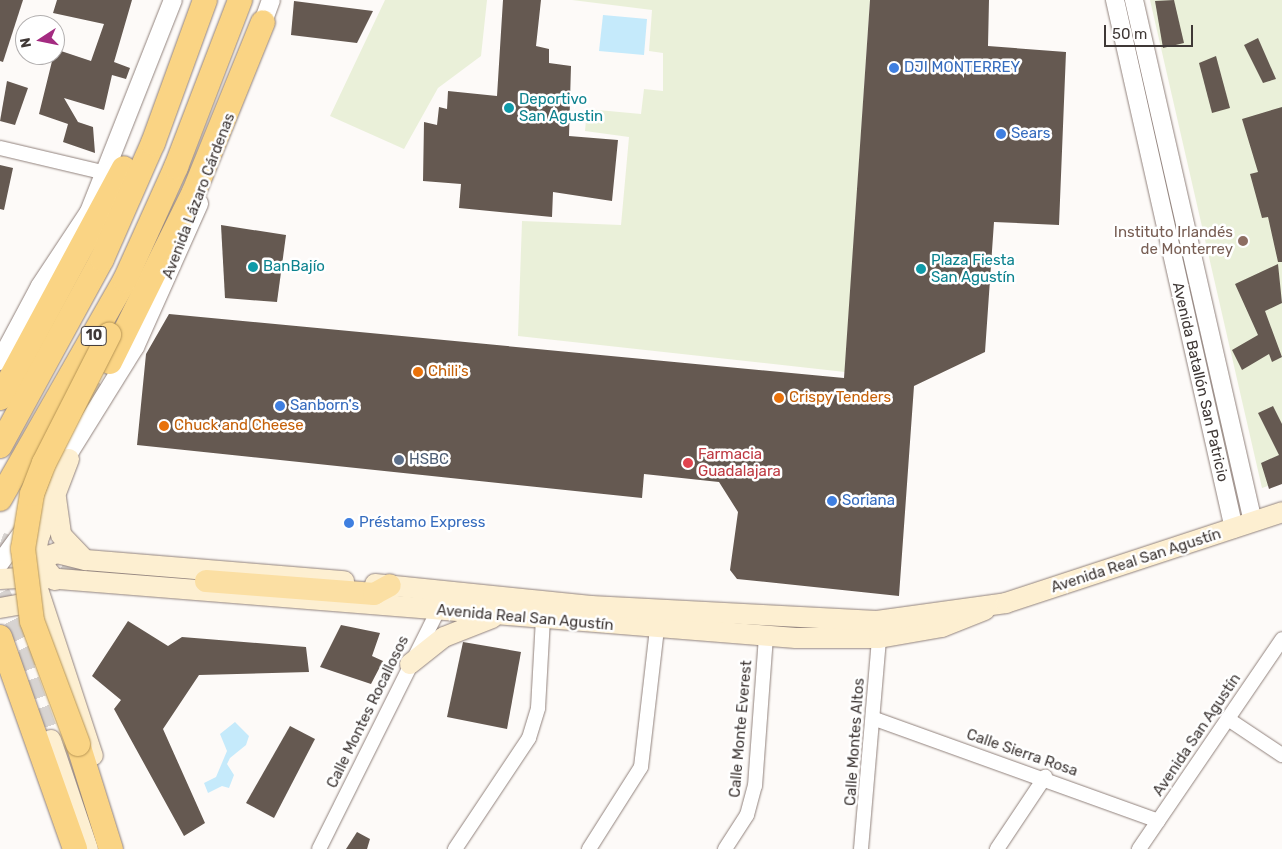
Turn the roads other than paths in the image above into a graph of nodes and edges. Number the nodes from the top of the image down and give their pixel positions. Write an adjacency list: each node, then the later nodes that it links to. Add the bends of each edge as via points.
1 (172, 0): 12 (street)
2 (193, 0): 14 (highway, via 113,193)
3 (205, 0): 18 (highway, 10, via 153,143 102,259)
4 (240, 0): 11 (highway, Avenida Lázaro Cárdenas / 10)
5 (252, 0): 9 (highway)
6 (1115, 0): 25 (street, Avenida Batallón San Patricio)
7 (1134, 0): 24 (street, Avenida Batallón San Patricio)
8 (267, 11): 9 (highway); 20 (street, Avenida Lázaro Cárdenas, via 181,250 135,347)
9 (216, 135): 15 (highway, via 194,192)
10 (0, 148): 12 (street)
11 (176, 167): 19 (highway, Avenida Lázaro Cárdenas / 10, via 125,280); 49 (highway, bridge, via 175,200 169,218 44,463 32,494 23,549 32,621)
12 (106, 173): 13 (street)
13 (88, 213): 14 (highway); 16 (street, via 40,286)
14 (69, 267): 16 (highway)
15 (110, 362)
16 (6, 365): 17 (highway)
17 (0, 398)
18 (0, 445)
19 (29, 448): 22 (highway, Avenida Lázaro Cárdenas / 10); 26 (highway)
20 (69, 459): 21 (main road); 26 (street, Avenida Lázaro Cárdenas)
21 (58, 486): 27 (main road, via 55,514 61,535); 28 (main road, via 38,540)
22 (0, 499)
23 (1282, 512): 24 (main road, Avenida Real San Agustín)
24 (1253, 522): 25 (main road, Avenida Real San Agustín)
25 (1234, 529): 34 (main road, Avenida Real San Agustín)
26 (6, 555)
27 (86, 560): 30 (main road, Avenida Real San Agustín, via 68,554 50,554 45,569); 32 (main road, Avenida Real San Agustín)
28 (34, 577): 29 (main road, Avenida Real San Agustín); 30 (main road, Avenida Real San Agustín); 39 (main road)
29 (0, 579)
30 (64, 581): 36 (main road, Avenida Real San Agustín); 39 (main road, via 50,595)
31 (206, 581): 32 (main road, via 374,594)
32 (390, 586): 33 (main road, Avenida Real San Agustín)
33 (450, 592): 34 (main road, Avenida Real San Agustín, via 838,621 877,621); 36 (street, Calle Montes Rocallosos)
34 (990, 607): 43 (main road, Avenida Real San Agustín, via 950,625)
35 (0, 608): 39 (main road, via 30,606)
36 (436, 610): 37 (main road, Avenida Real San Agustín); 45 (street, Calle Montes Rocallosos)
37 (500, 616): 38 (main road, Avenida Real San Agustín); 45 (main road, via 444,637)
38 (543, 620): 40 (main road, Avenida Real San Agustín); 60 (street, via 538,708 529,738)
39 (49, 625): 58 (main road)
40 (657, 628): 41 (main road, Avenida Real San Agustín); 61 (street, via 641,767)
41 (766, 636): 43 (main road, Avenida Real San Agustín); 62 (street, Calle Monte Everest, via 755,786 747,815)
42 (0, 637): 49 (highway)
43 (879, 638): 47 (street, Calle Montes Altos)
44 (1282, 639): 48 (street, Avenida San Agustín)
45 (410, 664): 59 (street, Calle Montes Rocallosos)
46 (1, 677): 53 (main road)
47 (875, 719): 51 (street, Calle Sierra Rosa); 63 (street, Calle Montes Altos)
48 (1228, 719): 50 (street); 52 (street, Avenida San Agustín)
49 (58, 742): 54 (highway); 55 (main road); 56 (main road); 57 (highway)
50 (1282, 755)
51 (1045, 777): 52 (street, Calle Sierra Rosa); 64 (street)
52 (1158, 821): 65 (street, Avenida San Agustín)
53 (63, 849)
54 (75, 849)
55 (88, 849)
56 (101, 849)
57 (111, 849)
58 (122, 849)
59 (319, 849)
60 (455, 849)
61 (589, 849)
62 (725, 849)
63 (860, 849)
64 (997, 849)
65 (1139, 849)

